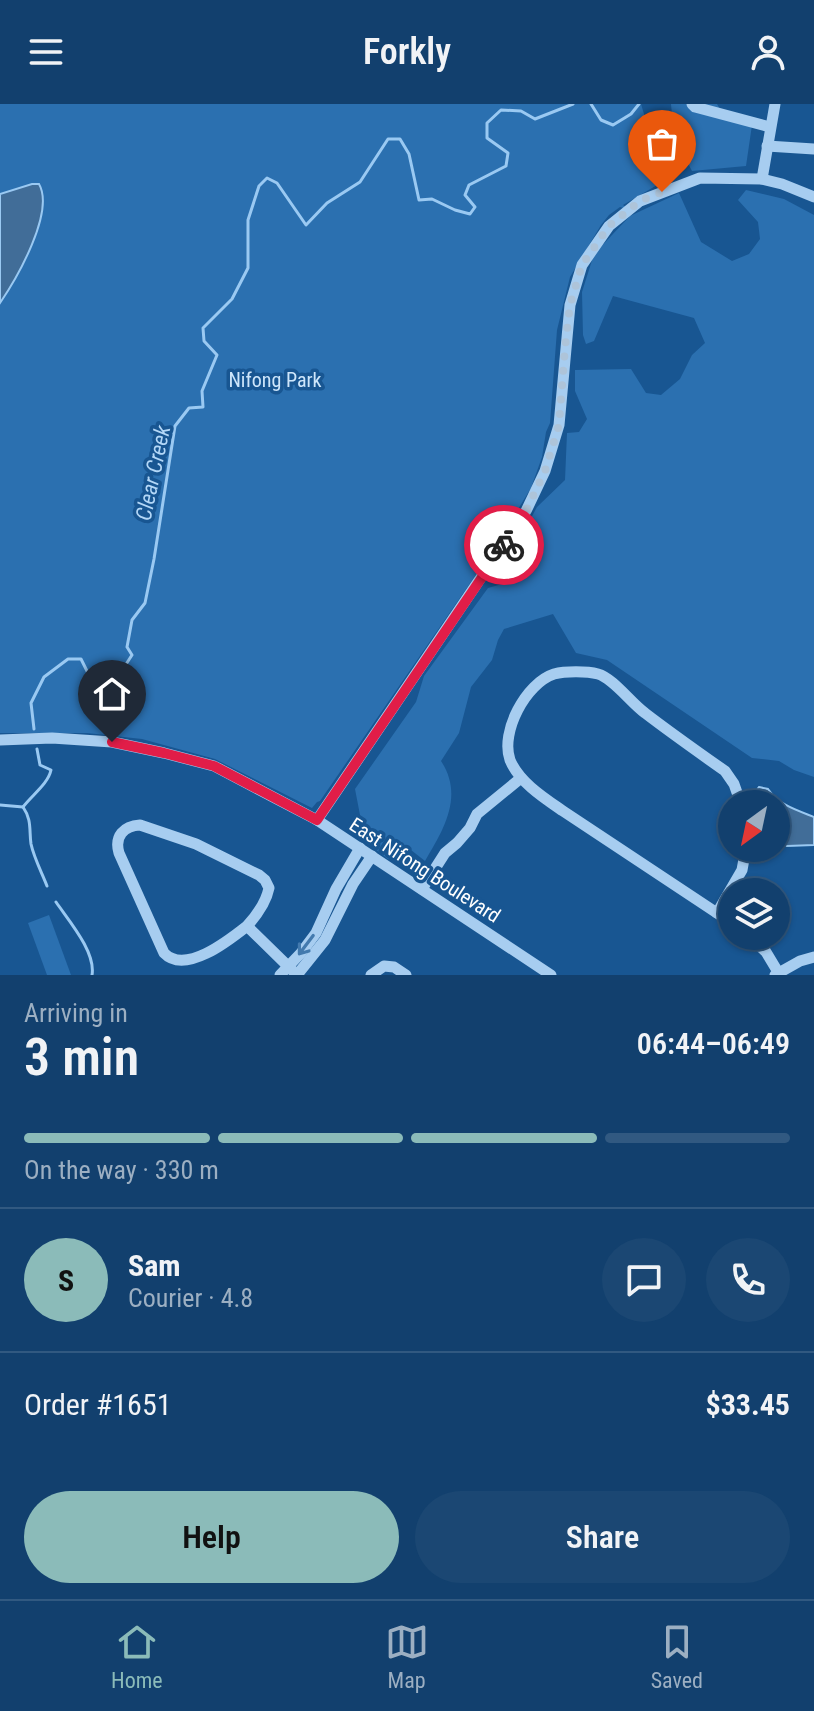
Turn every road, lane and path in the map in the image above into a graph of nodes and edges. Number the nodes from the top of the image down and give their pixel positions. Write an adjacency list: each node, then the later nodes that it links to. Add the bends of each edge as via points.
1 (692, 104): 3 (street)
2 (775, 104): 3 (street)
3 (770, 127): 4 (street)
4 (767, 146): 5 (street); 6 (street)
5 (812, 148)
6 (762, 179): 7 (street); 11 (street, via 700,178 640,201 609,226 582,265 570,305 559,425 526,511)
7 (814, 197)
8 (0, 740): 11 (street, East Nifong Boulevard, via 97,741 164,753 214,766)
9 (521, 778): 10 (street, via 507,749 512,721 535,686 567,672 598,674 610,681 642,712 725,771); 15 (street, via 477,814); 17 (street)
10 (736, 790)
11 (317, 820): 12 (street, East Nifong Boulevard)
12 (360, 848): 13 (street, East Nifong Boulevard); 16 (street)
13 (372, 856): 15 (street, East Nifong Boulevard); 16 (street)
14 (743, 862): 17 (street)
15 (422, 889): 25 (street, East Nifong Boulevard)
16 (335, 908): 21 (street)
17 (717, 913)
18 (247, 926): 18 (street, via 267,898 269,888 259,875 196,844 140,825 124,829 119,853 168,958 184,963 219,948); 21 (street)
19 (764, 950): 22 (street)
20 (814, 957): 22 (street)
21 (292, 973)
22 (777, 974)
23 (371, 975): 24 (street, via 384,966)
24 (406, 975)
25 (551, 975)

